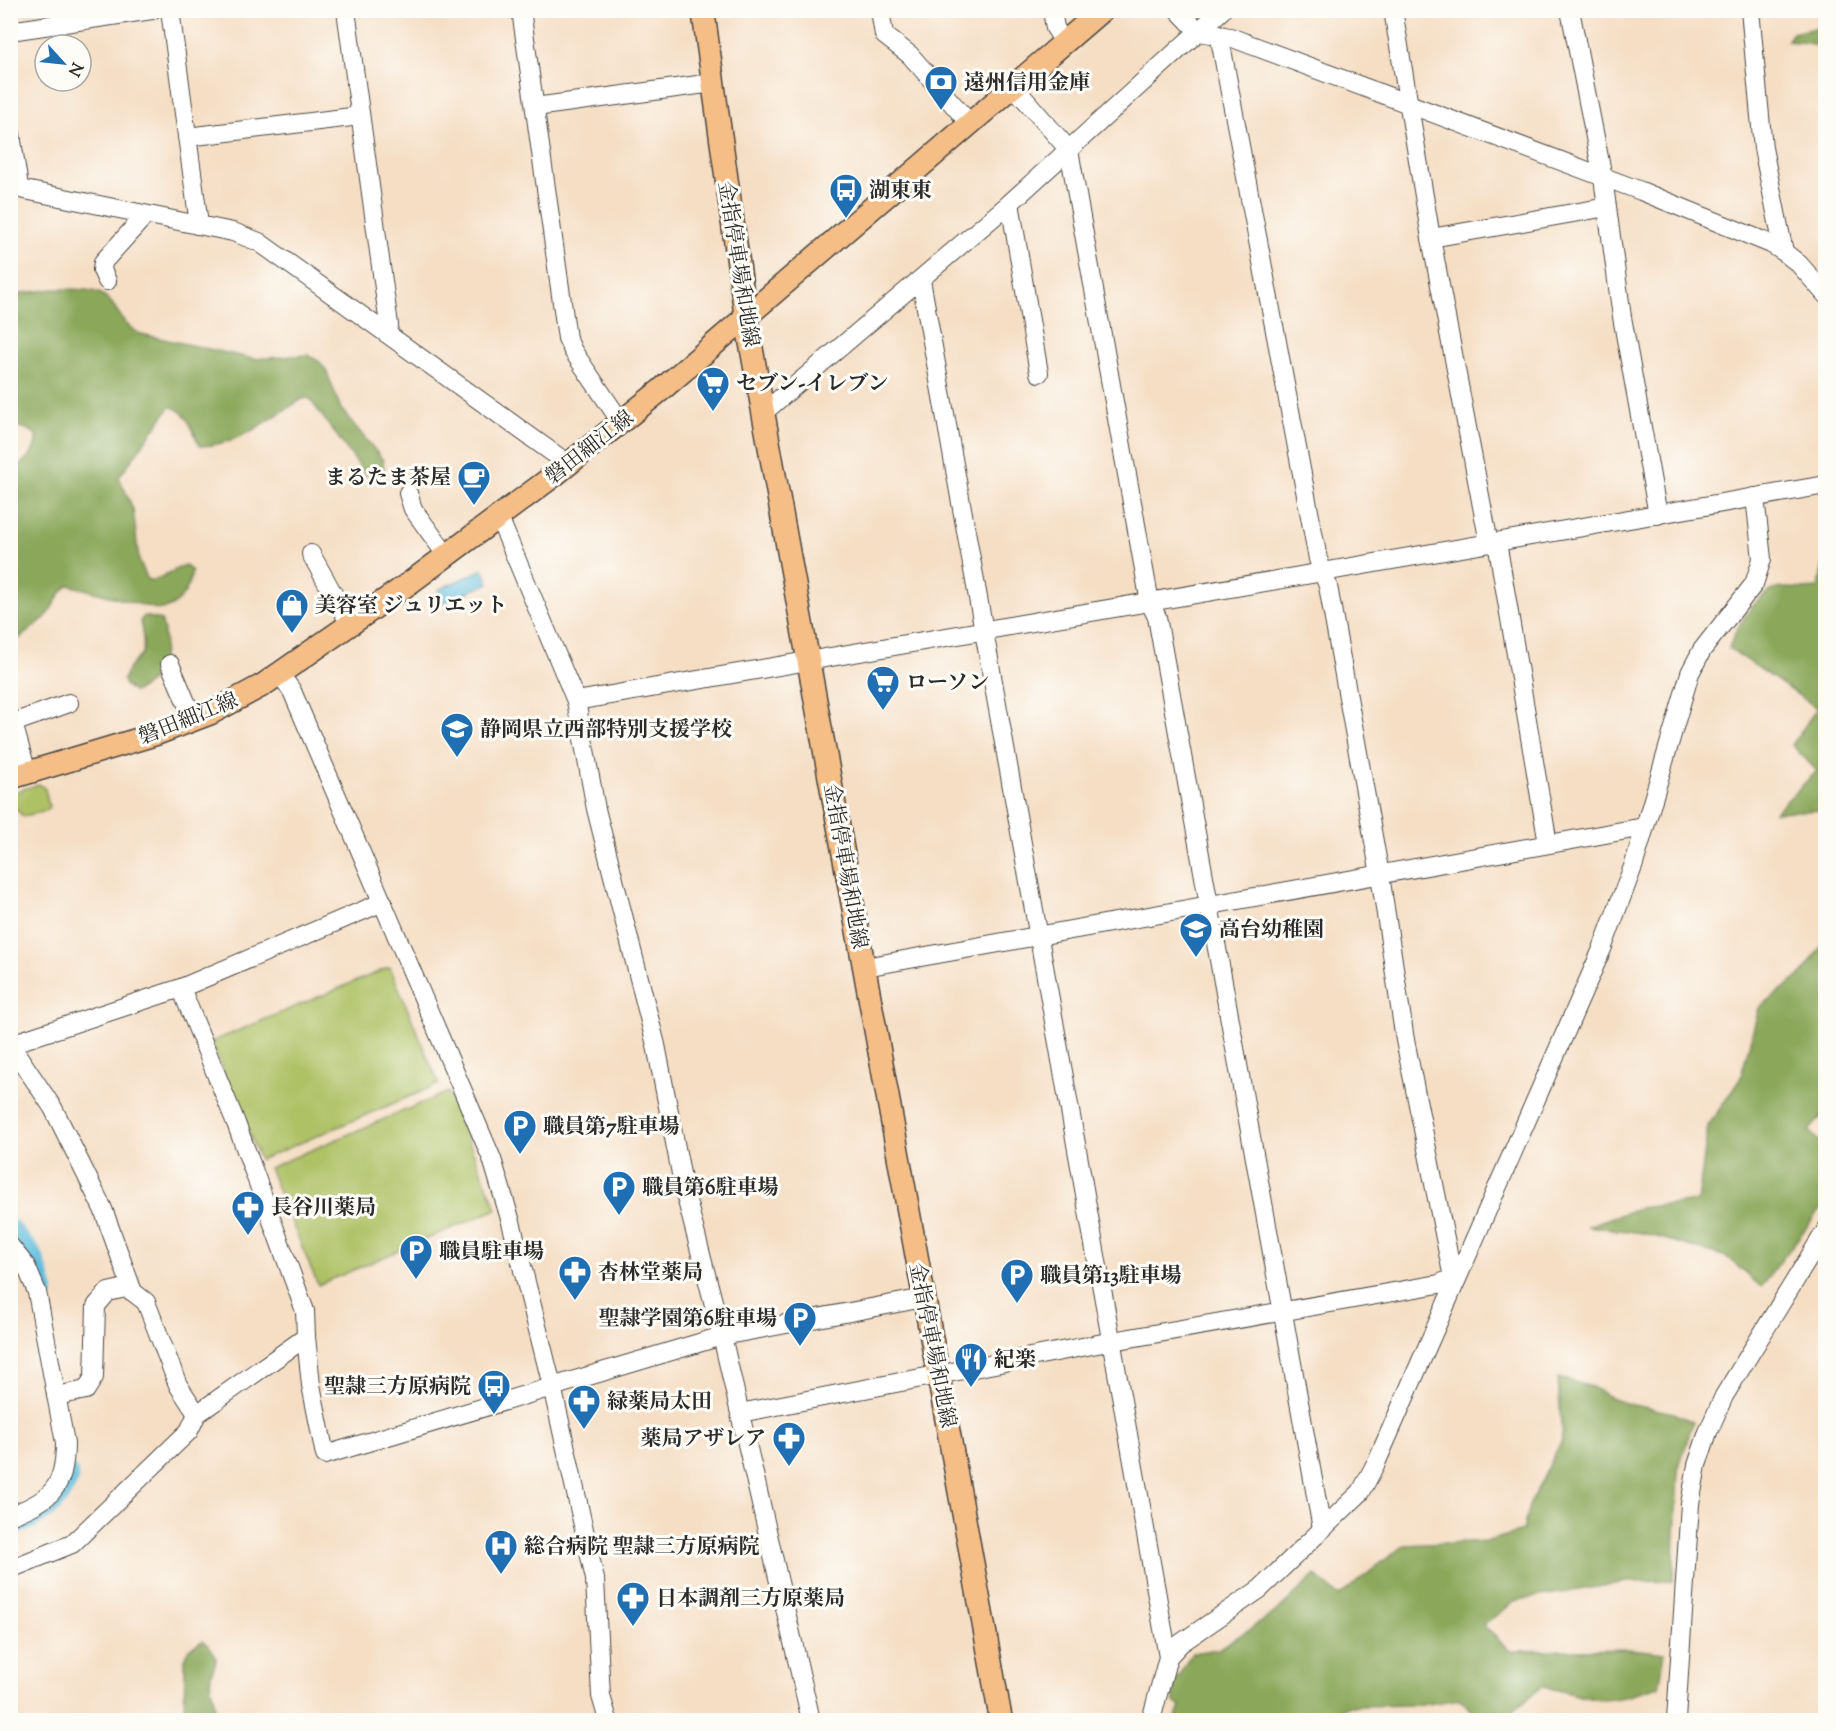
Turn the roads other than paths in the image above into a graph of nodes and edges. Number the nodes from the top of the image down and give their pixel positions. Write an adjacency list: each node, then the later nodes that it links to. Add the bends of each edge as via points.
1 (152, 10): 14 (street)
2 (170, 10): 25 (street)
3 (346, 10): 22 (street)
4 (703, 10): 18 (main road, 金指停車場和地線)
5 (880, 10): 23 (street, via 884,35 910,55)
6 (1052, 10): 17 (street, via 1054,28)
7 (1102, 10): 17 (main road, 磐田細江線)
8 (1178, 10): 15 (street)
9 (1222, 10): 15 (street)
10 (1393, 10): 20 (street)
11 (1570, 10): 27 (street)
12 (1750, 10): 34 (street, via 1763,148)
13 (526, 11): 21 (street)
14 (10, 31)
15 (1199, 32): 16 (street); 26 (street)
16 (1219, 34): 20 (street); 52 (street)
17 (1065, 43): 19 (main road, 磐田細江線)
18 (713, 83): 21 (street); 38 (main road, 金指停車場和地線)
19 (1015, 88): 23 (main road, 磐田細江線); 26 (street)
20 (1410, 105): 27 (street); 33 (street)
21 (534, 107): 42 (street, via 567,338)
22 (360, 116): 25 (street); 39 (street, via 389,325)
23 (971, 125): 38 (main road, 磐田細江線)
24 (10, 128): 28 (street, via 18,180)
25 (188, 137): 32 (street)
26 (1069, 150): 29 (street); 53 (street)
27 (1603, 178): 30 (street); 34 (street)
28 (13, 188): 31 (street)
29 (1010, 203): 35 (street); 40 (street)
30 (1607, 207): 33 (street); 47 (street, via 1622,317)
31 (142, 214): 32 (street); 36 (street, via 141,220 103,262)
32 (197, 225): 39 (street, via 259,242)
33 (1431, 238): 49 (street)
34 (1784, 252): 37 (street)
35 (921, 280): 41 (street); 55 (street)
36 (106, 281)
37 (1826, 295)
38 (746, 318): 41 (main road, 金指停車場和地線); 42 (main road, 磐田細江線)
39 (384, 331): 43 (street)
40 (1039, 373)
41 (764, 412): 56 (main road, 金指停車場和地線)
42 (621, 422): 43 (main road, 磐田細江線)
43 (566, 466): 48 (main road, 磐田細江線)
44 (1826, 485): 46 (street)
45 (408, 493): 51 (street, via 413,509)
46 (1755, 497): 47 (street); 63 (street, via 1762,559 1754,584 1702,650 1690,673)
47 (1658, 515): 49 (street)
48 (497, 519): 51 (main road, 磐田細江線); 59 (street)
49 (1493, 543): 52 (street); 64 (street)
50 (312, 554): 54 (street)
51 (447, 556): 54 (main road, 磐田細江線)
52 (1322, 573): 53 (street); 65 (street, via 1328,585)
53 (1150, 603): 55 (street); 67 (street, via 1157,617)
54 (350, 624): 58 (main road, 磐田細江線)
55 (984, 632): 56 (street); 68 (street)
56 (809, 663): 59 (street); 69 (main road, 金指停車場和地線)
57 (170, 664): 61 (street)
58 (280, 674): 61 (main road, 磐田細江線); 66 (street, via 292,691)
59 (576, 701): 78 (street, via 596,809 656,1045 684,1189)
60 (69, 703): 62 (street, via 13,723)
61 (194, 721): 62 (main road, 磐田細江線)
62 (19, 775)
63 (1644, 827): 64 (street); 74 (street, via 1602,949)
64 (1548, 844): 65 (street)
65 (1380, 875): 67 (street); 74 (street, via 1405,1040)
66 (383, 902): 70 (street); 82 (street, via 492,1159)
67 (1208, 905): 68 (street); 77 (street)
68 (1039, 935): 69 (street); 80 (street)
69 (865, 967): 76 (main road, 金指停車場和地線)
70 (182, 988): 71 (street); 79 (street, via 305,1311)
71 (10, 1044): 75 (street, via 53,1108 91,1183)
72 (1826, 1230): 94 (street, via 1724,1396 1697,1466 1690,1504)
73 (10, 1246): 83 (street, via 26,1266 37,1292)
74 (1456, 1281): 77 (street, via 1450,1279); 87 (street, via 1361,1492)
75 (133, 1292): 83 (street, via 126,1288 108,1292 96,1306 94,1377 86,1390); 85 (street, via 146,1302 178,1385)
76 (924, 1298): 78 (street); 81 (main road, 金指停車場和地線)
77 (1282, 1312): 80 (street); 87 (street)
78 (722, 1336): 82 (street); 84 (street)
79 (306, 1337): 82 (street, via 325,1455); 85 (street)
80 (1113, 1341): 81 (street); 89 (street)
81 (939, 1375): 84 (street); 92 (main road, 金指停車場和地線)
82 (552, 1386): 90 (street, via 595,1579 601,1696)
83 (65, 1395): 86 (street, via 65,1467 57,1488 39,1504)
84 (740, 1413): 91 (street)
85 (197, 1414): 88 (street, via 189,1431 72,1544)
86 (10, 1516)
87 (1322, 1529): 89 (street, via 1260,1588)
88 (10, 1569)
89 (1168, 1657): 93 (street)
90 (608, 1720)
91 (811, 1720)
92 (1001, 1720)
93 (1151, 1720)
94 (1676, 1720)

